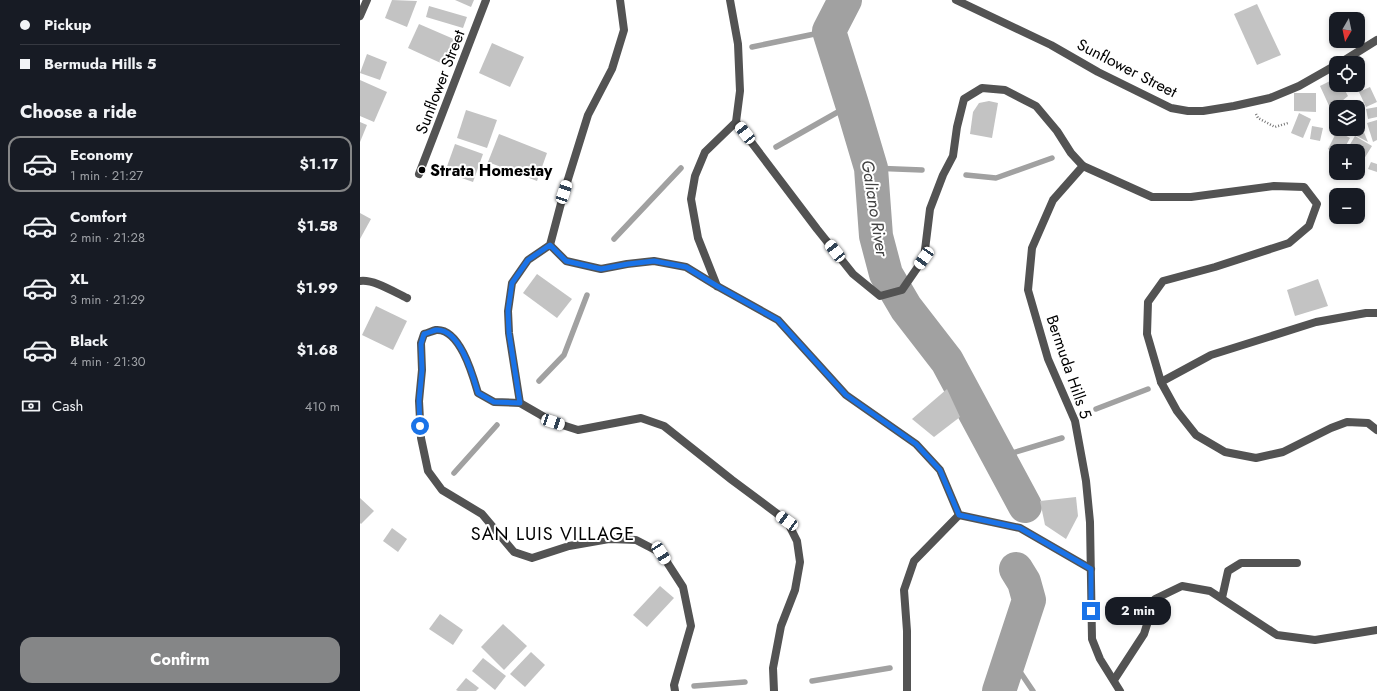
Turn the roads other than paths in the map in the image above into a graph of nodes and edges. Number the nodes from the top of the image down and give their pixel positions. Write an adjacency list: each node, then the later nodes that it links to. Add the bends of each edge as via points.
1 (367, 0): 6 (street)
2 (486, 0): 12 (street, Sunflower Street)
3 (620, 0): 13 (street, via 624,30 612,69 588,115)
4 (730, 0): 10 (street, via 738,44 740,92)
5 (956, 0): 9 (street, Sunflower Street, via 1171,108 1203,111 1270,98 1299,86)
6 (360, 16)
7 (1377, 40): 8 (street)
8 (1351, 56)
9 (1329, 69)
10 (736, 122): 11 (street, via 853,274 880,296 902,290 924,258 930,209 953,156 964,99 982,88 1005,90 1036,106); 15 (street, via 705,152 695,176 691,199 698,238)
11 (1083, 166): 18 (street, via 1152,197 1191,197 1274,186 1304,187 1316,204 1309,226 1288,243 1163,281 1148,302 1147,334); 23 (street, Bermuda Hills 5, via 1053,200 1032,248 1028,290 1048,359 1075,421 1086,481)
12 (419, 174)
13 (550, 245): 15 (street, via 566,261 601,269 654,261 686,267); 19 (street, via 528,260 512,283 508,311 509,333)
14 (360, 281): 16 (street, via 365,280 379,285)
15 (717, 286): 21 (street, via 778,320 846,395 916,444 940,470)
16 (407, 298)
17 (1377, 313): 18 (street, via 1316,322 1211,355)
18 (1160, 382): 20 (street, via 1177,411 1196,434 1225,452 1256,458 1283,452 1347,422 1368,423)
19 (520, 403): 27 (street, via 553,422 578,430 641,418 664,426 787,521 797,541 800,562 795,590 781,626 773,668); 28 (street, via 494,402 478,393 457,342 446,333 437,330 424,334 421,344 419,401 421,438 428,470 437,483 442,490 482,514 514,552 532,558 569,546 609,539 636,540 661,553 683,587 691,626)
20 (1377, 430)
21 (959, 515): 23 (street, via 1020,528); 29 (street, via 914,561 904,590)
22 (1297, 562): 24 (street, via 1241,563 1228,571)
23 (1091, 569): 26 (street, Bermuda Hills 5, via 1092,639 1100,659)
24 (1222, 598): 25 (street, via 1277,635 1315,640); 26 (street, via 1210,591 1182,586 1155,598 1144,634)
25 (1377, 630)
26 (1114, 680): 30 (street, Bermuda Hills 5)
27 (773, 690)
28 (674, 691)
29 (908, 691)
30 (1120, 691)

